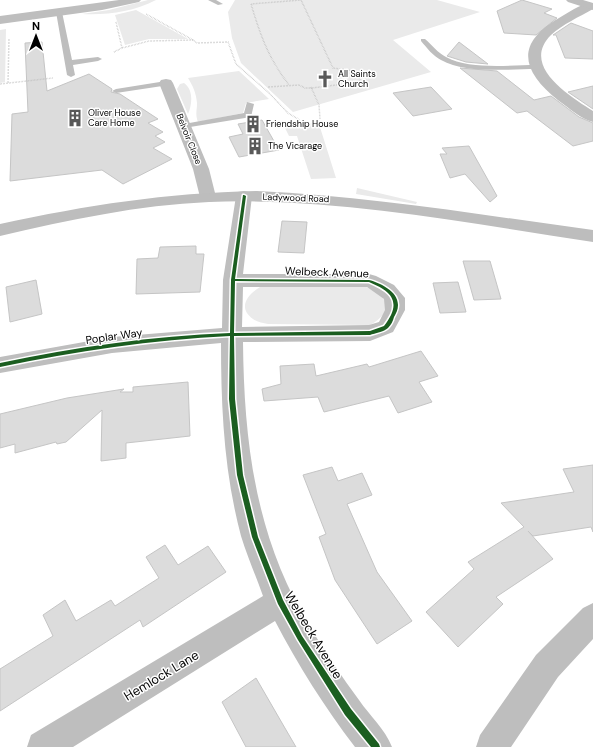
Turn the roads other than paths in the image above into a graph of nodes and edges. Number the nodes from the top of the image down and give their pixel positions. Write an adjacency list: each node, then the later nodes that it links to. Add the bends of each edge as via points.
1 (135, 0): 6 (street)
2 (211, 0): 4 (lane)
3 (572, 0): 5 (street)
4 (220, 4)
5 (592, 7): 11 (street, via 542,36 535,46)
6 (59, 12): 7 (street); 10 (lane)
7 (0, 20)
8 (423, 40): 11 (lane, via 446,61 471,65)
9 (98, 59): 10 (lane)
10 (68, 63): 12 (lane)
11 (536, 67): 16 (street, via 547,83)
12 (71, 75)
13 (166, 83): 14 (lane); 17 (street, Belvoir Close)
14 (116, 91)
15 (250, 104): 17 (lane, via 248,114)
16 (593, 118)
17 (184, 126): 19 (street, Belvoir Close, via 201,169)
18 (244, 196): 19 (main road, Ladywood Road); 21 (main road, Ladywood Road, via 348,201); 22 (street, Welbeck Avenue)
19 (208, 197): 20 (main road, Ladywood Road, via 117,206)
20 (0, 230)
21 (593, 236)
22 (233, 280): 23 (street, Welbeck Avenue); 23 (street, Welbeck Avenue, via 370,282 385,287 394,296 396,306 386,327 370,333)
23 (232, 335): 24 (street, Poplar Way, via 123,344); 25 (street, Welbeck Avenue, via 232,399 240,475 255,537)
24 (0, 365)
25 (280, 602): 27 (street, Hemlock Lane); 28 (street, Welbeck Avenue, via 348,712)
26 (593, 618): 29 (street, via 547,666)
27 (43, 747)
28 (376, 747)
29 (492, 747)

